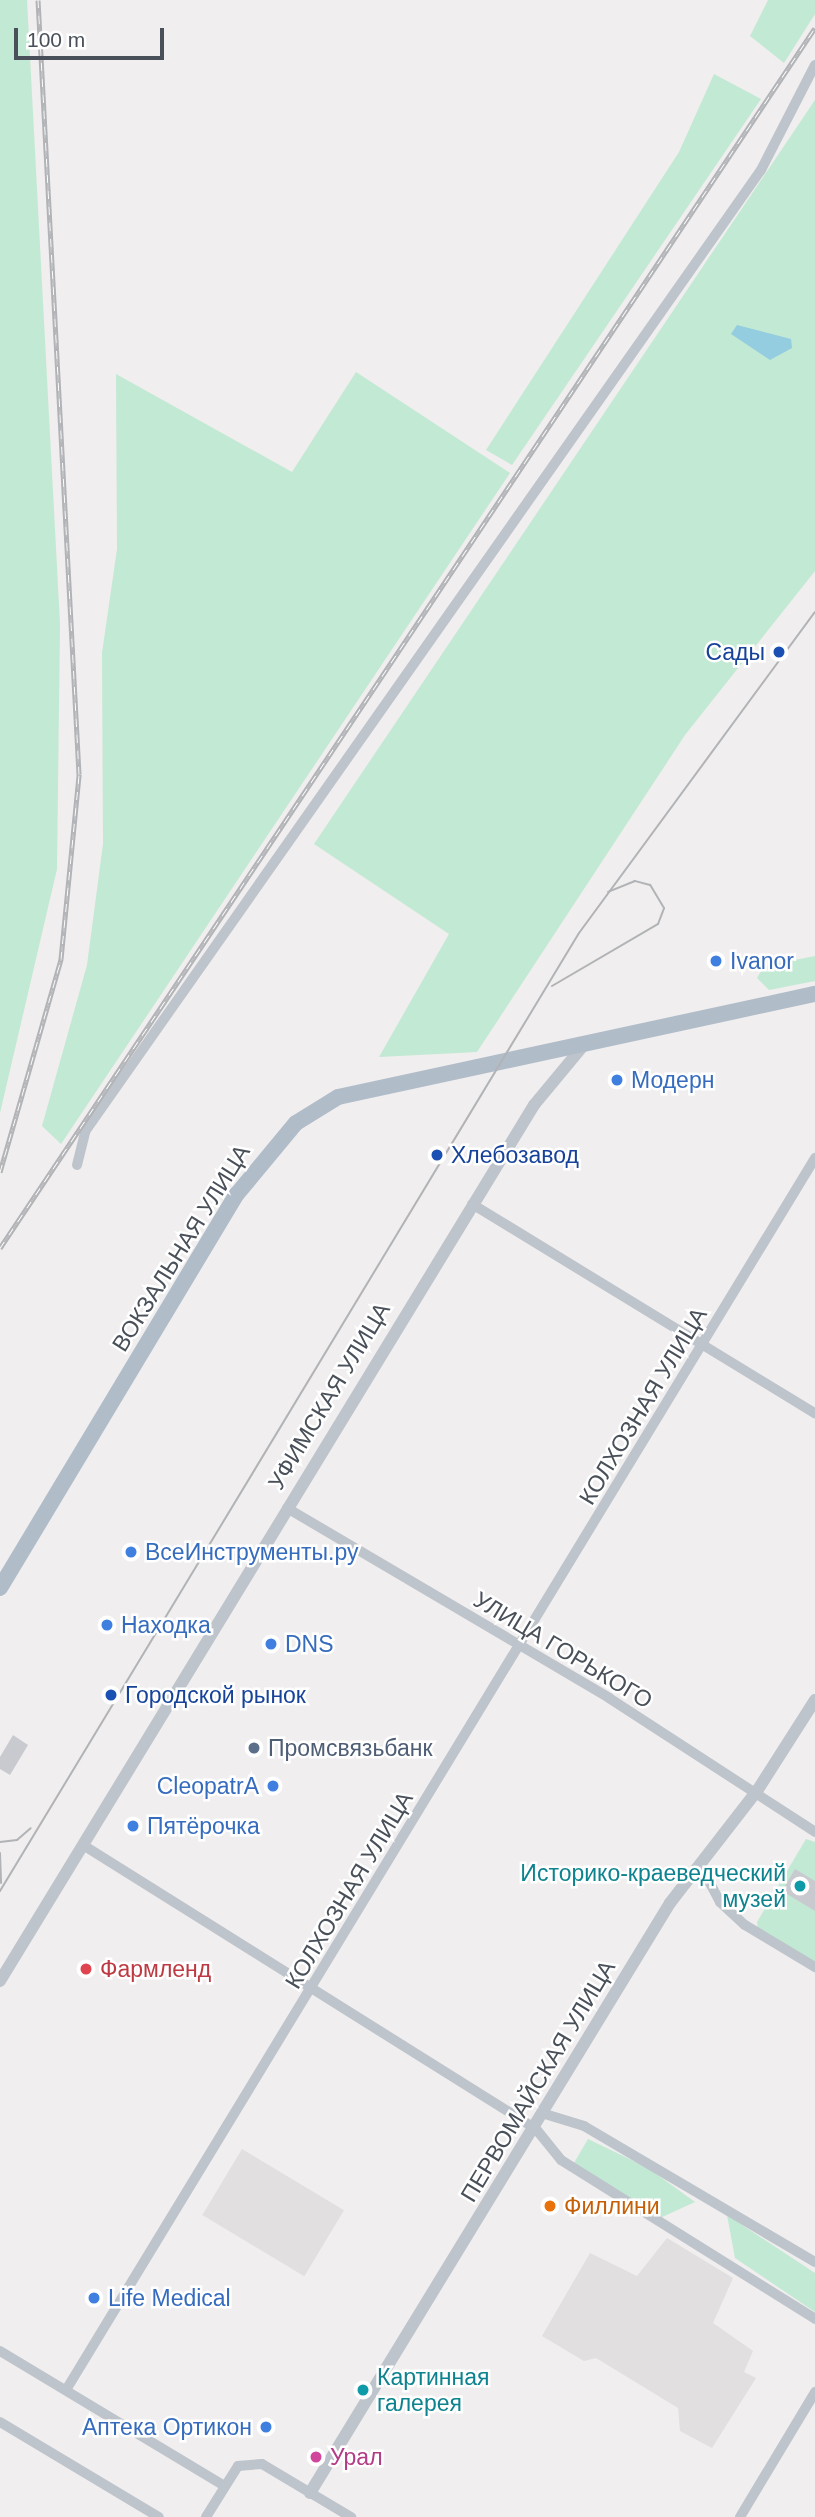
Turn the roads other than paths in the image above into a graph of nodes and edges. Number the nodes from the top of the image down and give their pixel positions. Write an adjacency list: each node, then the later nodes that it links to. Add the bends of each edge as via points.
1 (815, 65): 5 (street, via 761,170 86,1130)
2 (815, 994): 3 (main road)
3 (583, 1045): 6 (street, УФИМСКАЯ УЛИЦА, via 534,1105); 10 (main road, ВОКЗАЛЬНАЯ УЛИЦА, via 338,1097 296,1123 237,1194)
4 (815, 1158): 7 (street, КОЛХОЗНАЯ УЛИЦА)
5 (77, 1165)
6 (472, 1204): 7 (street); 9 (street, УФИМСКАЯ УЛИЦА)
7 (704, 1345): 8 (street); 11 (street, КОЛХОЗНАЯ УЛИЦА)
8 (815, 1413)
9 (287, 1508): 11 (street, УЛИЦА ГОРЬКОГО); 15 (street, УФИМСКАЯ УЛИЦА)
10 (0, 1588)
11 (519, 1648): 13 (street, УЛИЦА ГОРЬКОГО); 19 (street, КОЛХОЗНАЯ УЛИЦА)
12 (815, 1700): 13 (street, ПЕРВОМАЙСКАЯ УЛИЦА)
13 (757, 1791): 14 (street, УЛИЦА ГОРЬКОГО); 16 (street, ПЕРВОМАЙСКАЯ УЛИЦА)
14 (815, 1832)
15 (83, 1845): 18 (street, УФИМСКАЯ УЛИЦА); 19 (street)
16 (701, 1866): 17 (street, via 720,1902 745,1925); 20 (street, ПЕРВОМАЙСКАЯ УЛИЦА, via 670,1903)
17 (815, 1967)
18 (0, 1981)
19 (312, 1986): 21 (street); 25 (street, КОЛХОЗНАЯ УЛИЦА)
20 (545, 2114): 21 (street, ПЕРВОМАЙСКАЯ УЛИЦА); 22 (street, via 584,2126)
21 (536, 2129): 23 (street, via 561,2160); 29 (street, ПЕРВОМАЙСКАЯ УЛИЦА)
22 (815, 2262)
23 (815, 2319)
24 (0, 2351): 25 (street)
25 (65, 2390): 28 (street)
26 (815, 2392): 33 (street)
27 (0, 2422): 30 (street)
28 (225, 2486): 29 (street, via 238,2466 262,2464); 31 (street)
29 (310, 2493): 32 (street)
30 (159, 2517)
31 (205, 2517)
32 (351, 2517)
33 (740, 2517)

